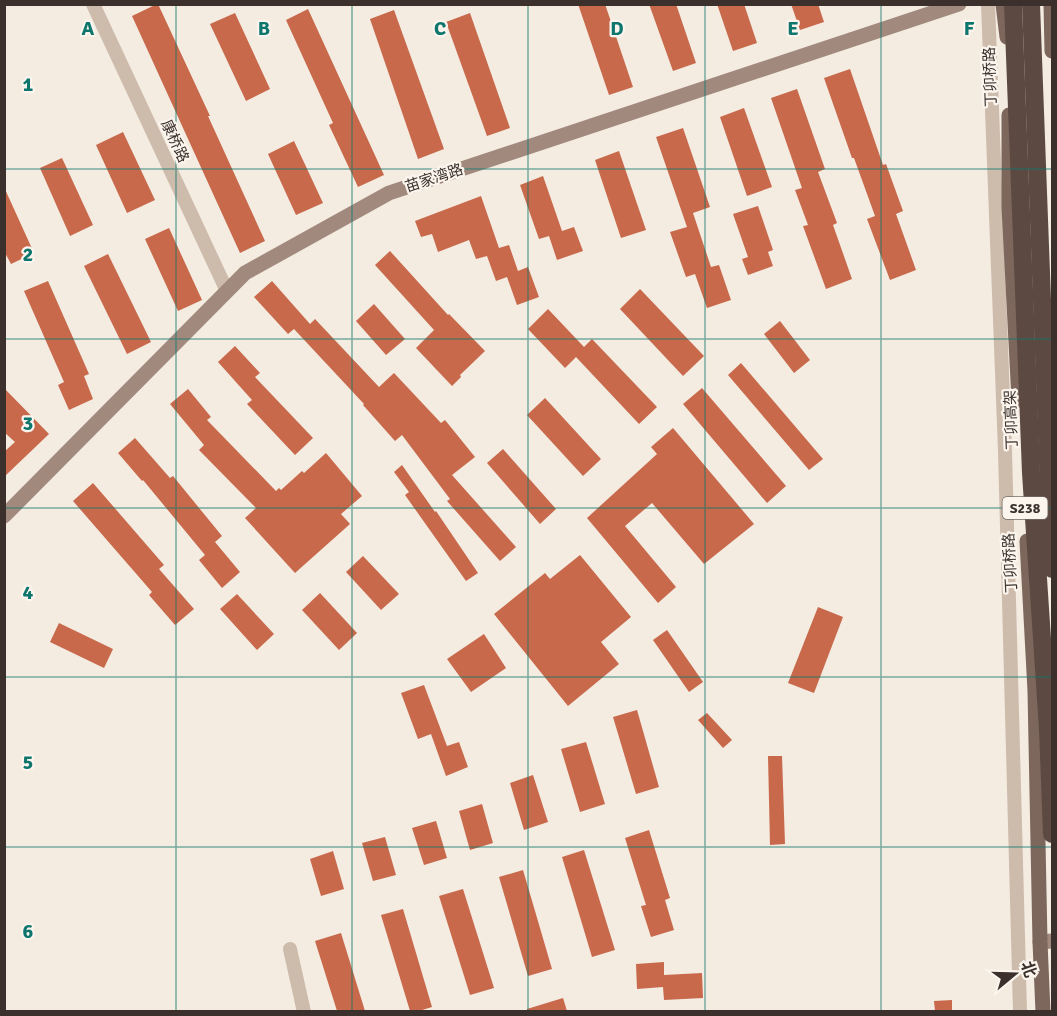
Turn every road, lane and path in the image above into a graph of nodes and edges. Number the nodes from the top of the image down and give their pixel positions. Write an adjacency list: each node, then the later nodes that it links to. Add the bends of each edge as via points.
1 (93, 4): 9 (street, 康桥路)
2 (959, 4): 9 (street, 苗家湾路, via 389,193 245,273)
3 (988, 4): 16 (street)
4 (1003, 4): 13 (main road, 丁卯桥路 / S238)
5 (1012, 4): 12 (highway, 丁卯高架 / S238, via 1031,473)
6 (1031, 4): 11 (highway, S238)
7 (1051, 4): 8 (main road)
8 (1053, 51)
9 (227, 291): 10 (street, 苗家湾路)
10 (4, 516)
11 (1053, 569)
12 (1053, 834)
13 (1046, 942): 17 (main road, 丁卯桥路 / S238)
14 (290, 949): 15 (street)
15 (304, 1011)
16 (1020, 1011)
17 (1043, 1011)

